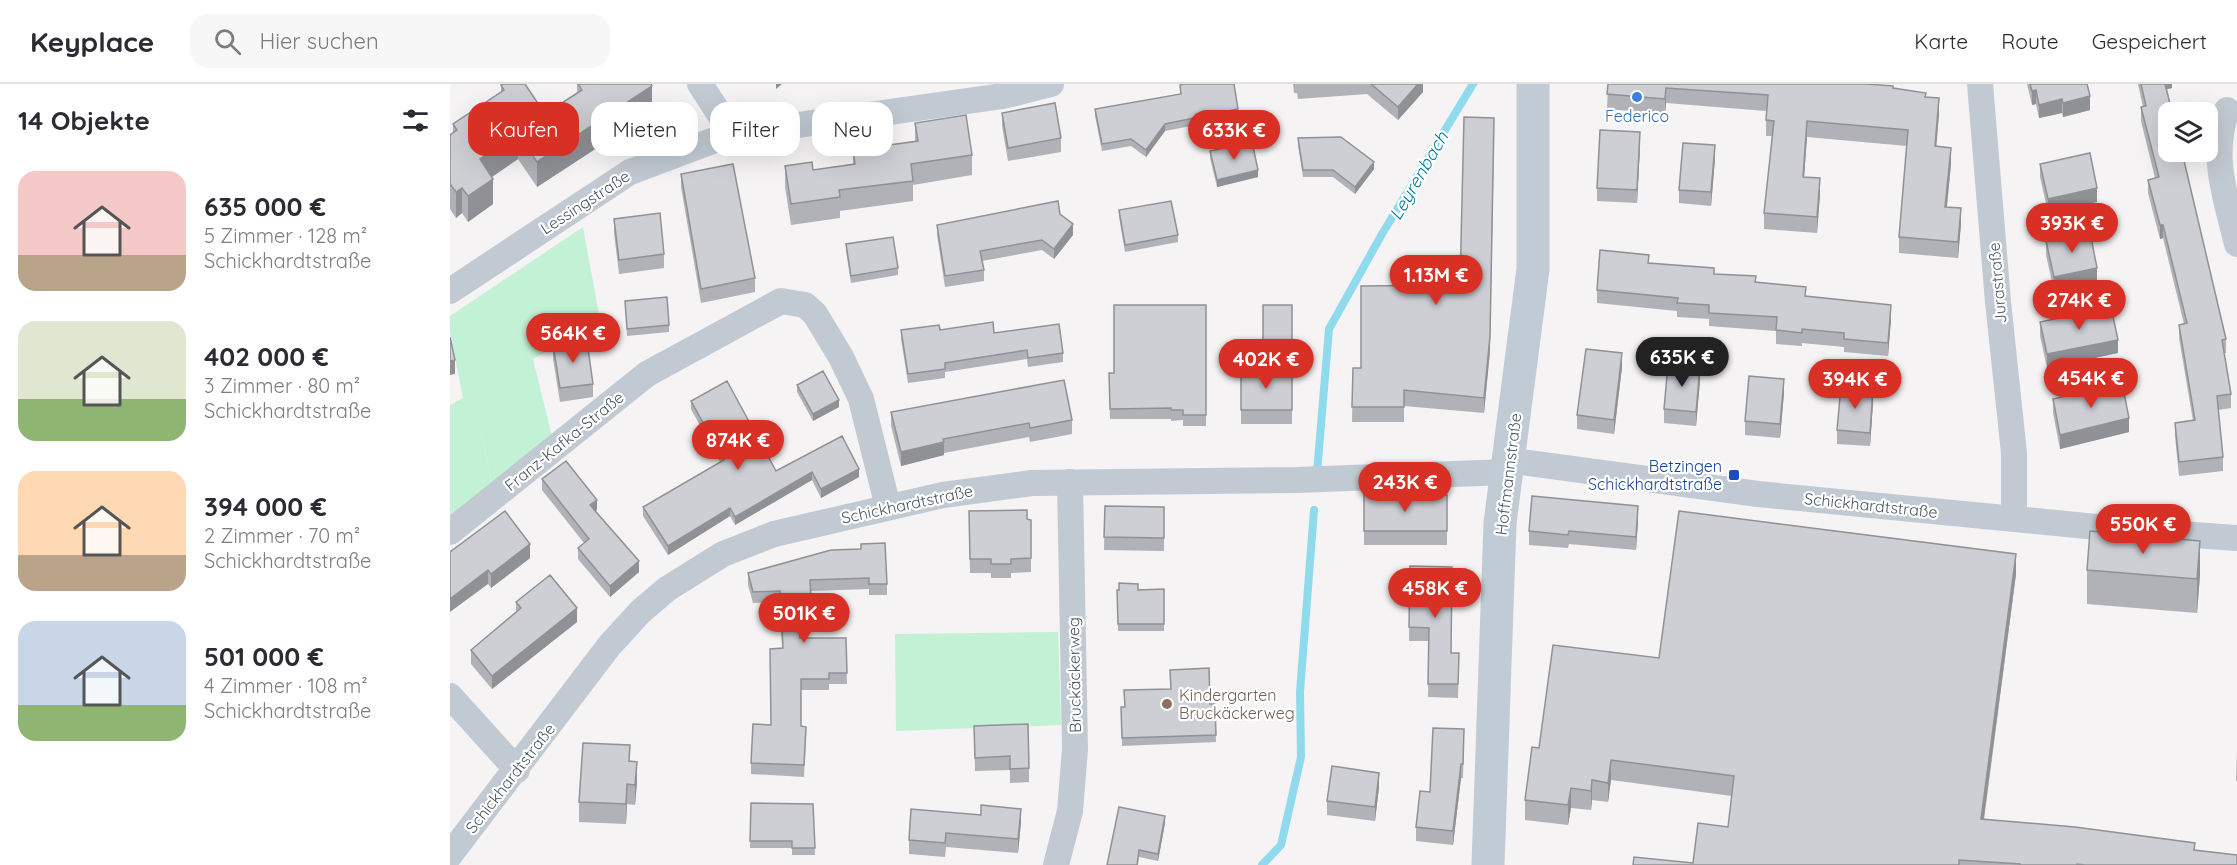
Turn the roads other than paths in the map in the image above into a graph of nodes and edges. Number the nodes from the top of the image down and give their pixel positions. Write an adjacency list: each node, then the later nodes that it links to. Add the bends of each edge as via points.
1 (700, 84): 6 (street)
2 (1051, 84): 5 (street, Lessingstraße)
3 (1533, 84): 12 (street, Hoffmannstraße, via 1533,269)
4 (1980, 84): 15 (street, Jurastraße, via 2014,453)
5 (1002, 90): 8 (street, Lessingstraße)
6 (712, 102)
7 (2227, 110): 10 (street, via 2220,140 2219,173)
8 (800, 123)
9 (710, 142): 11 (street, Lessingstraße, via 630,172)
10 (2237, 244)
11 (450, 291)
12 (1507, 466): 13 (street, Schickhardtstraße, via 1297,480); 15 (street, Schickhardtstraße); 22 (street, Hoffmannstraße, via 1500,523)
13 (1070, 482): 14 (street, Schickhardtstraße, via 990,487); 21 (street, Bruckäckerweg, via 1075,760 1070,811)
14 (888, 507): 16 (street, Franz-Kafka-Straße, via 861,399 841,357 815,314 805,305 781,301 647,374); 19 (street, Schickhardtstraße, via 774,534 723,554 667,589 609,646)
15 (2014, 518): 17 (street, Schickhardtstraße)
16 (450, 532)
17 (2237, 538)
18 (450, 696): 19 (street)
19 (517, 770): 20 (street, Schickhardtstraße)
20 (451, 852)
21 (1056, 865)
22 (1488, 865)

